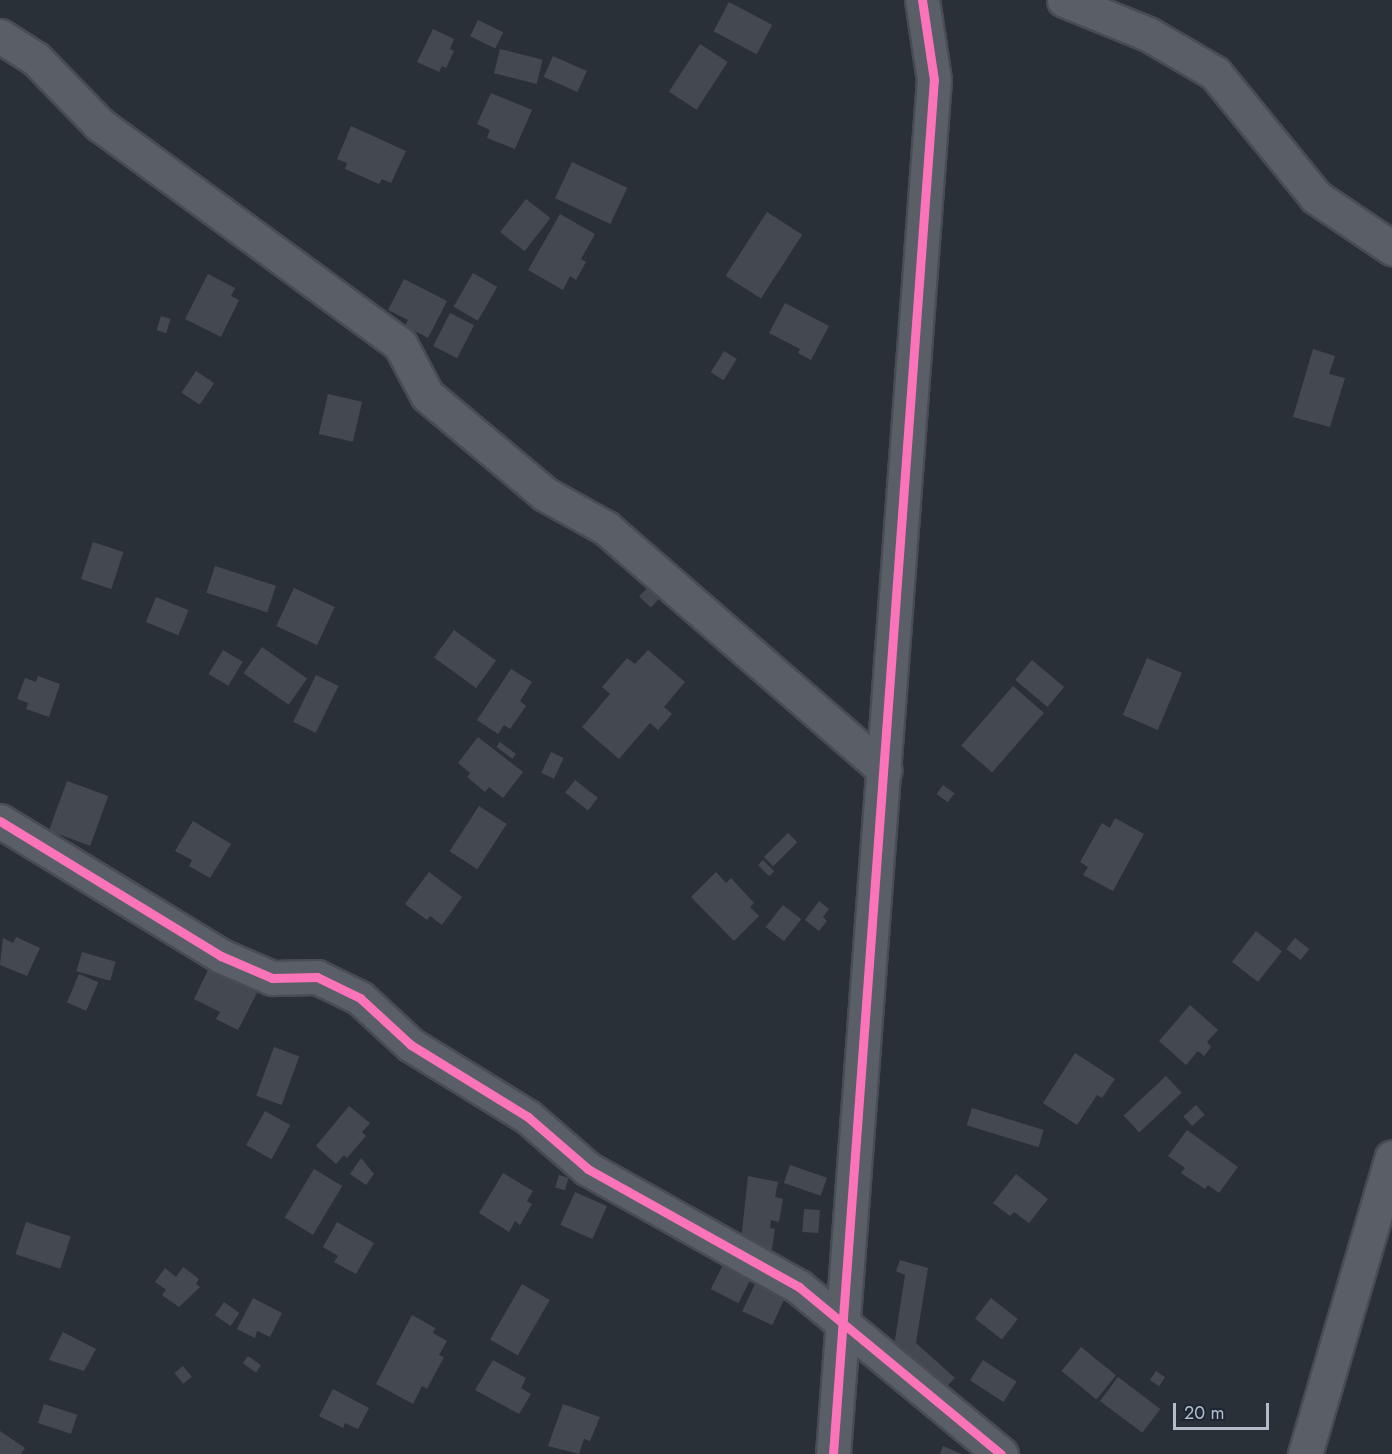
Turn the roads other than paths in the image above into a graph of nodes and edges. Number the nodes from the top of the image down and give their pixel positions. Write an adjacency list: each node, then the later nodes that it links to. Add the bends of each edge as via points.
1 (922, 0): 5 (street, via 934,80)
2 (1064, 0): 4 (street, via 1148,34 1215,73 1316,197)
3 (0, 36): 5 (street, via 36,59 99,124 400,344 427,395 545,494 606,528)
4 (1392, 248)
5 (884, 770): 8 (street)
6 (0, 821): 8 (street, via 221,956 272,978 317,976 360,998 411,1045 528,1117 588,1169 799,1287)
7 (1392, 1157): 11 (street)
8 (842, 1324): 9 (street); 10 (street)
9 (833, 1454)
10 (1001, 1454)
11 (1305, 1454)

